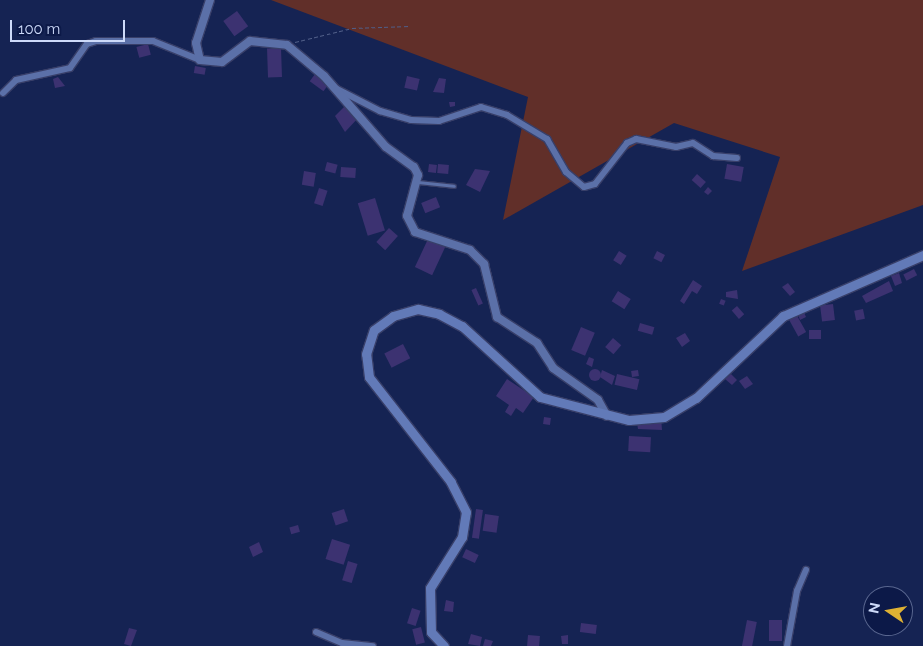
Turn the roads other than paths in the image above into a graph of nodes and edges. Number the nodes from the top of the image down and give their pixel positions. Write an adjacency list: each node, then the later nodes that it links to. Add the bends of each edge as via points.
1 (210, 0): 2 (street, via 196,43)
2 (200, 60): 3 (street, via 222,62 250,41 287,45); 4 (street, via 153,41 96,41 87,44 70,68 16,80)
3 (334, 87): 5 (street, via 380,111 411,120 439,121 481,107 507,115 547,139 566,172 584,187 594,184 627,143 636,139 676,147 693,143 714,156); 6 (street, via 386,147 414,167)
4 (3, 93)
5 (737, 158)
6 (416, 182): 7 (lane); 9 (street, via 407,216 415,232 470,250 484,264 496,317 537,343 553,368 598,400)
7 (454, 186)
8 (923, 255): 9 (main road, via 783,316 696,398 664,417 629,420)
9 (607, 416): 12 (main road, via 540,397 462,326 439,314 418,309 393,316 374,330 366,354 368,377 451,482 466,512 462,537 430,588 431,632)
10 (806, 570): 14 (street, via 797,591)
11 (316, 632): 13 (street, via 342,643)
12 (439, 644)
13 (373, 646)
14 (787, 646)

